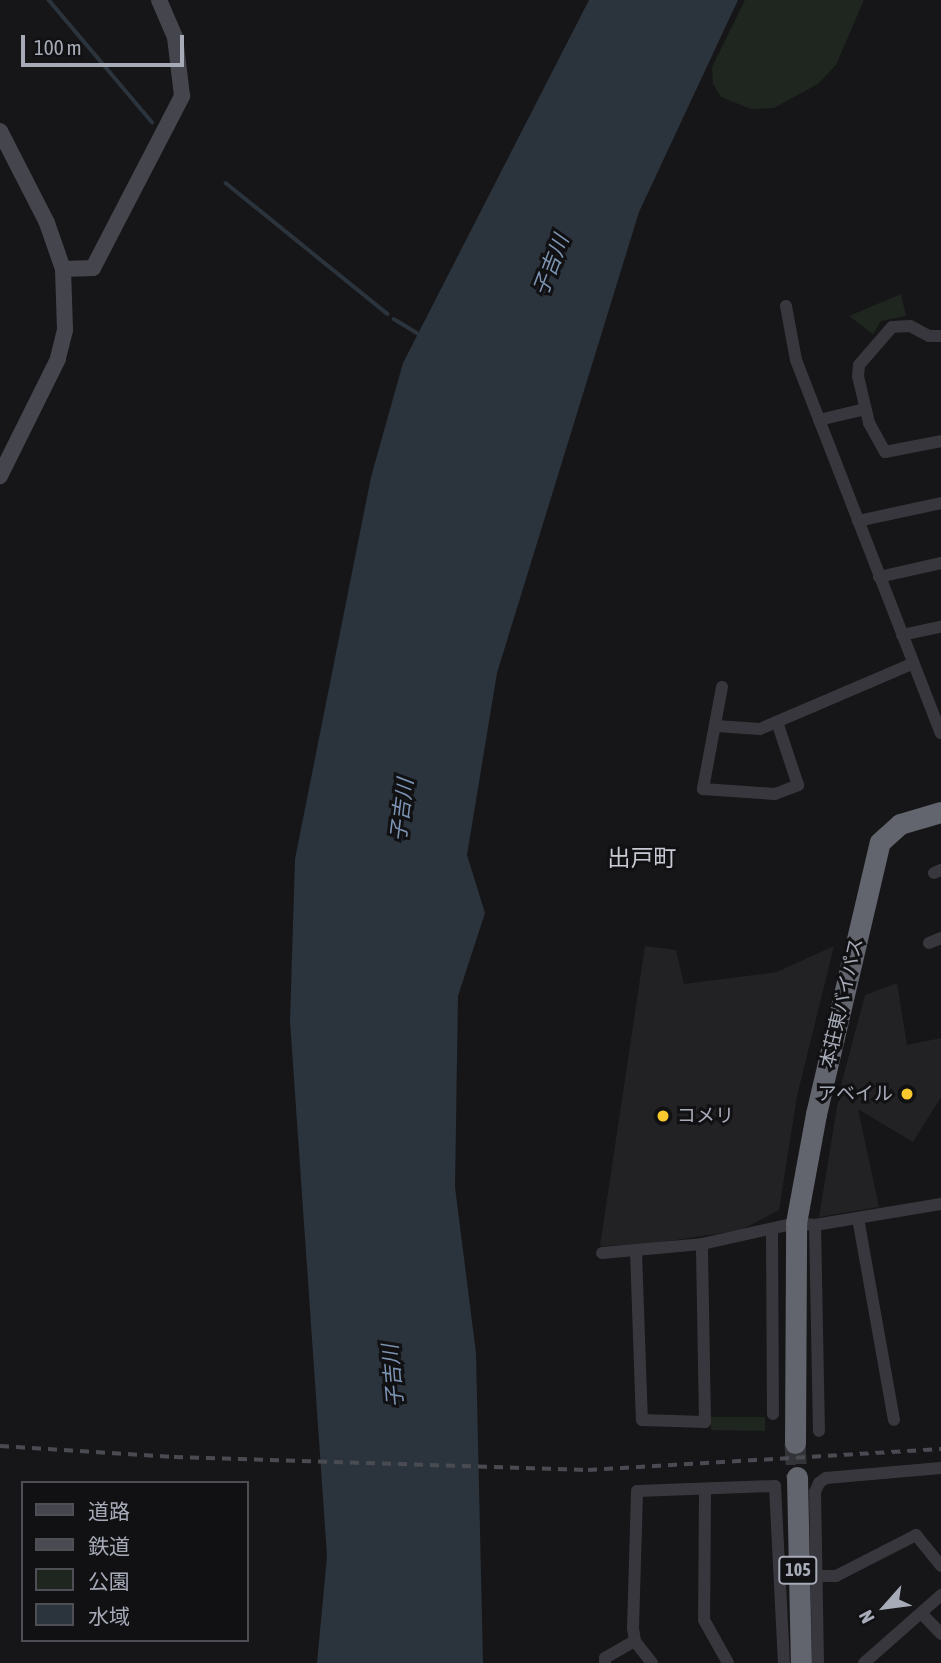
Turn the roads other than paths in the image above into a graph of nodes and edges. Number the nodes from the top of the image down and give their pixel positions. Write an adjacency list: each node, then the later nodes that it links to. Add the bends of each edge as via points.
1 (159, 0): 3 (street, via 175,37 182,96 93,268)
2 (1, 137): 3 (street, via 47,223)
3 (63, 269): 9 (street, via 64,344)
4 (786, 306): 7 (street, via 796,360)
5 (941, 336): 6 (street, via 902,325 882,333 859,365)
6 (866, 410): 7 (street); 8 (street, via 885,452)
7 (819, 420): 11 (street)
8 (941, 441)
9 (0, 476)
10 (941, 503): 11 (street)
11 (858, 521): 13 (street)
12 (941, 563): 13 (street)
13 (879, 577): 15 (street)
14 (941, 627): 15 (street)
15 (902, 635): 16 (street)
16 (912, 664): 18 (street); 19 (street)
17 (722, 687): 20 (street)
18 (938, 720): 21 (street)
19 (777, 722): 20 (street, via 761,729); 20 (street, via 798,785 775,794 703,789)
20 (716, 726)
21 (941, 733)
22 (941, 813): 25 (highway, 本荘東バイパス, via 900,824 880,842 816,1114)
23 (941, 1204): 24 (street)
24 (858, 1218): 25 (street); 31 (street)
25 (806, 1224): 26 (street); 32 (street); 33 (highway, 本荘東バイパス)
26 (772, 1231): 27 (street); 30 (street)
27 (702, 1244): 28 (street); 28 (street, via 705,1422 642,1420)
28 (636, 1251): 29 (street)
29 (602, 1253)
30 (773, 1413)
31 (894, 1420)
32 (820, 1431)
33 (795, 1443)
34 (941, 1468): 38 (street, via 826,1478 819,1483 815,1492)
35 (797, 1477): 48 (highway, 105)
36 (705, 1490): 42 (street, via 637,1491); 46 (street, via 704,1620); 47 (street, via 775,1486)
37 (941, 1566): 38 (street, via 916,1535 836,1576)
38 (816, 1576): 49 (street)
39 (941, 1595): 40 (street)
40 (922, 1614): 41 (street); 43 (street)
41 (941, 1634)
42 (635, 1641): 44 (street, via 605,1658); 45 (street)
43 (874, 1660)
44 (605, 1663)
45 (652, 1663)
46 (728, 1663)
47 (784, 1663)
48 (801, 1663)
49 (817, 1663)

